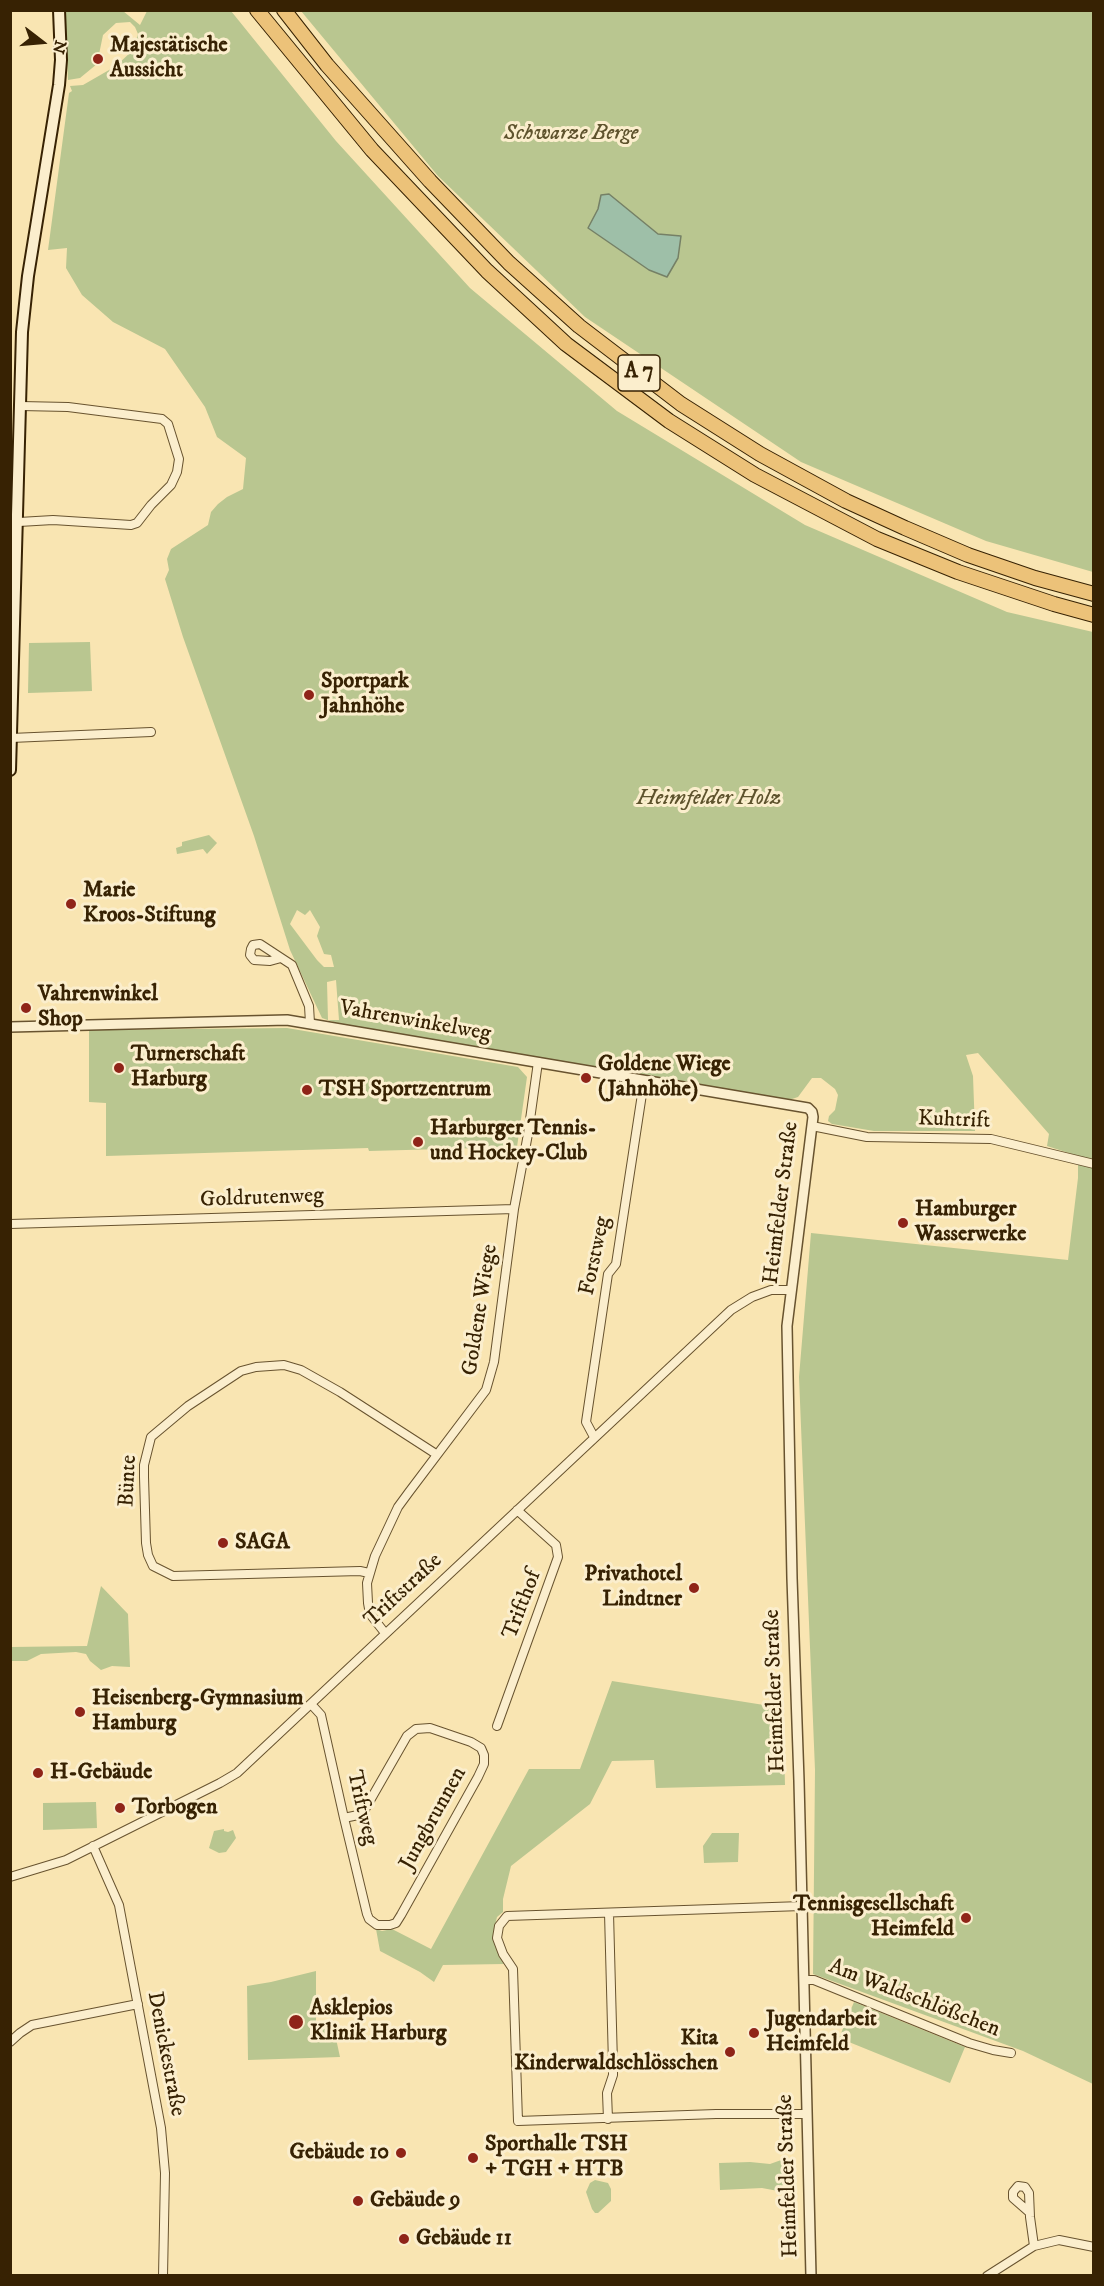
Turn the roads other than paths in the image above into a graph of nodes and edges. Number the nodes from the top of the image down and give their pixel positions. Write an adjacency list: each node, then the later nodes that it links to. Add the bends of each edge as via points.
1 (59, 10): 4 (main road, via 60,78 26,288)
2 (257, 10): 7 (highway, A 7, via 372,150 487,271 566,344 669,421 755,475 877,539 997,586)
3 (284, 10): 6 (highway, A 7, via 327,65 430,181 509,262 579,326 681,404 760,454 846,501 968,555)
4 (21, 406): 5 (main road); 5 (street, via 162,419 168,424 179,459 171,485 131,525)
5 (19, 522): 9 (main road)
6 (1094, 594)
7 (1094, 615)
8 (151, 732): 9 (street)
9 (11, 738): 10 (main road)
10 (10, 770)
11 (281, 958): 12 (street, via 292,965 302,985)
12 (310, 1023): 13 (street, Vahrenwinkelweg, via 287,1020); 14 (street, Vahrenwinkelweg)
13 (10, 1027)
14 (538, 1062): 15 (street, Vahrenwinkelweg); 19 (street, Goldene Wiege)
15 (644, 1081): 16 (street, Vahrenwinkelweg); 22 (street, Forstweg, via 616,1264 608,1274 586,1422)
16 (808, 1108): 17 (street, Heimfelder Straße, via 813,1114)
17 (812, 1126): 18 (street, Kuhtrift, via 875,1137 991,1138); 21 (street, Heimfelder Straße)
18 (1094, 1164)
19 (514, 1209): 20 (street, Goldrutenweg); 23 (street, Goldene Wiege, via 494,1362 486,1390)
20 (10, 1224)
21 (791, 1290): 22 (street, Triftstraße, via 771,1290 731,1310); 32 (street, Heimfelder Straße, via 787,1326 789,1466)
22 (594, 1437): 24 (street, Triftstraße)
23 (436, 1454): 25 (street, Goldene Wiege, via 398,1508); 25 (street, Bünte, via 340,1392 284,1365 242,1371 179,1412 151,1437 144,1477 146,1543 153,1566 173,1576)
24 (517, 1510): 26 (street, Triftstraße); 28 (street, Trifthof, via 555,1545 558,1557)
25 (369, 1573): 26 (street, Goldene Wiege, via 369,1609)
26 (385, 1633): 27 (street, Triftstraße)
27 (311, 1704): 29 (street, Triftweg, via 321,1715); 30 (street, Triftstraße, via 237,1773)
28 (496, 1726)
29 (344, 1818): 34 (street, Triftweg); 34 (street, Jungbrunnen, via 364,1811 407,1736 416,1729 430,1728 471,1742 483,1752 485,1759 478,1777 396,1923)
30 (93, 1846): 31 (street, Triftstraße, via 66,1860); 36 (street, Denickestraße, via 118,1905)
31 (10, 1877)
32 (802, 1906): 33 (street); 35 (street, Heimfelder Straße)
33 (609, 1913): 40 (street, via 614,2064 607,2094); 40 (street, via 507,1916 499,1926 497,1938 513,1969 518,2121)
34 (372, 1922)
35 (804, 1980): 38 (street, Am Waldschlößchen, via 814,1980 969,2043); 39 (street, Heimfelder Straße)
36 (138, 2004): 37 (street, via 40,2023); 44 (street, Denickestraße, via 164,2157)
37 (10, 2042)
38 (1011, 2053)
39 (806, 2114): 40 (street); 45 (street, Heimfelder Straße)
40 (608, 2119)
41 (1029, 2212): 42 (street)
42 (1034, 2246): 43 (street, via 1059,2240); 46 (street)
43 (1094, 2247)
44 (163, 2276)
45 (811, 2276)
46 (987, 2276)

